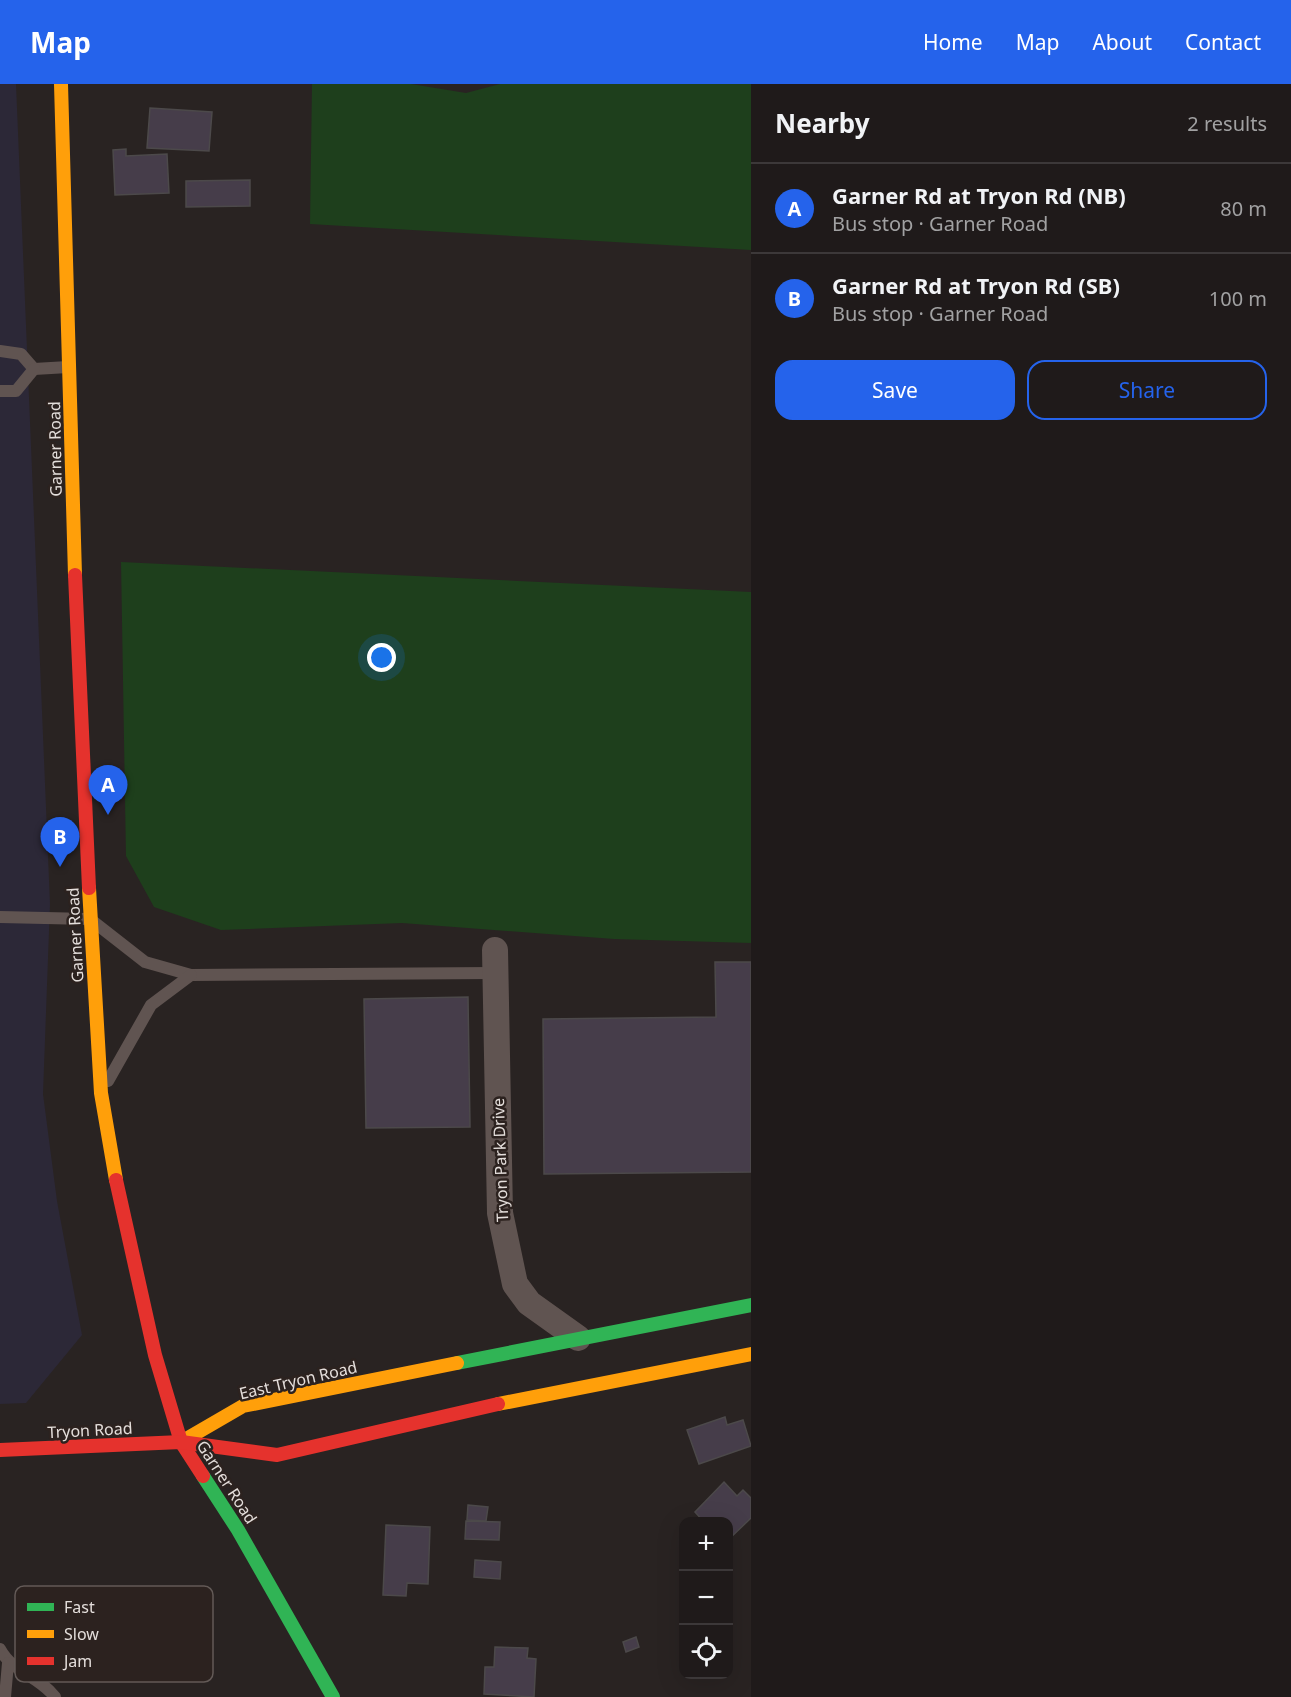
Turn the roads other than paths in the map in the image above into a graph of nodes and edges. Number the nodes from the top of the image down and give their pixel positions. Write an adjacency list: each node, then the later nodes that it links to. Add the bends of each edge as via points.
1 (61, 84): 3 (main road, Garner Road)
2 (0, 351): 4 (lane, via 21,354)
3 (69, 367): 4 (lane); 7 (main road, Garner Road)
4 (34, 369): 5 (lane, via 16,391)
5 (0, 392)
6 (0, 917): 7 (lane)
7 (90, 919): 9 (lane, via 145,962); 10 (main road, Garner Road)
8 (495, 962): 9 (lane); 12 (street, Tryon Park Drive, via 500,1213 515,1284 528,1303)
9 (190, 975): 10 (lane, via 151,1005)
10 (101, 1093): 14 (main road, Garner Road, via 107,1138 154,1355)
11 (751, 1305): 12 (main road, East Tryon Road)
12 (578, 1338): 14 (main road, East Tryon Road, via 243,1406)
13 (751, 1354): 14 (main road, via 539,1395 277,1455)
14 (181, 1442): 15 (main road, Tryon Road); 22 (main road, Garner Road, via 238,1530)
15 (0, 1450)
16 (0, 1649): 17 (lane)
17 (8, 1663): 18 (lane); 20 (lane)
18 (15, 1667)
19 (41, 1682): 21 (lane)
20 (5, 1697)
21 (55, 1697)
22 (333, 1697)

